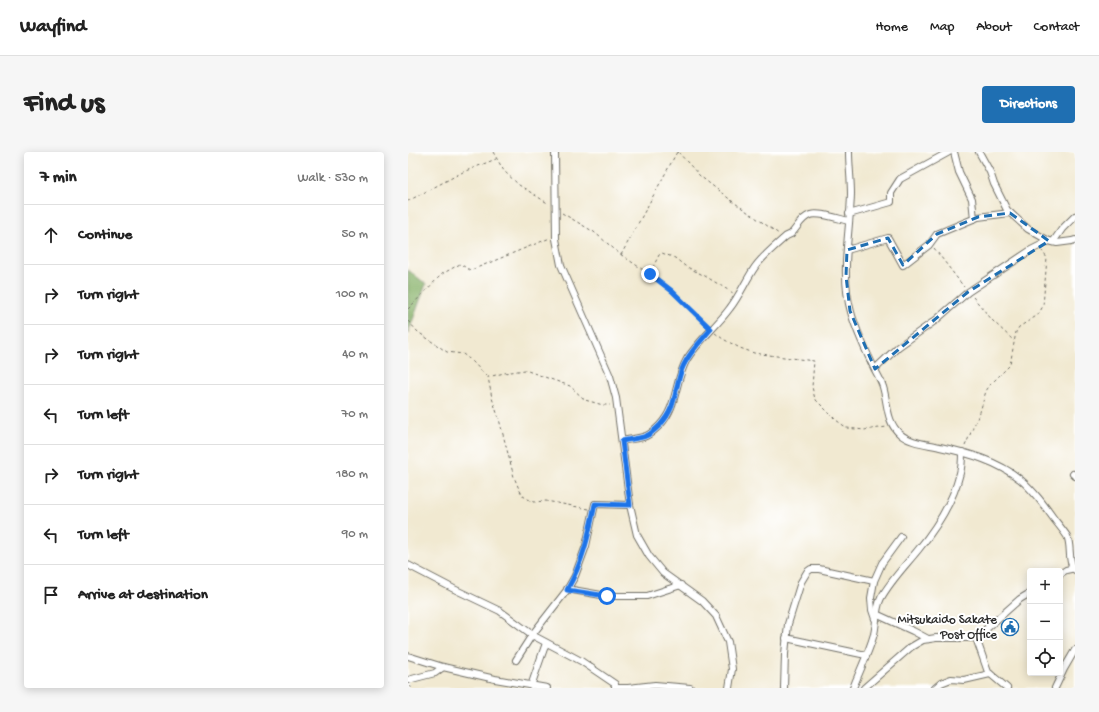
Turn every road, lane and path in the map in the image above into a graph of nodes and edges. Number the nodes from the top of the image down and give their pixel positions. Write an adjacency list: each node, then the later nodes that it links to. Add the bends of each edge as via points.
1 (493, 152): 8 (path)
2 (555, 152): 10 (street)
3 (677, 152): 17 (path, via 732,201); 22 (path)
4 (849, 152): 12 (street)
5 (949, 152): 12 (street, via 900,179 891,193 891,202)
6 (954, 152): 14 (street, via 959,172 972,199)
7 (979, 152): 11 (street)
8 (497, 158): 9 (path, via 463,172); 10 (path, via 504,172)
9 (408, 201)
10 (555, 209): 16 (street); 22 (path, via 594,232)
11 (1010, 213): 14 (street); 19 (street, via 1028,229)
12 (850, 214): 15 (street)
13 (1075, 216): 19 (street)
14 (974, 218): 21 (street, via 937,234 929,245 903,265 888,238)
15 (849, 221): 17 (street, via 819,214 812,215 804,218); 21 (street)
16 (556, 236): 25 (path, via 474,269 470,270 460,264 442,274); 30 (street, via 561,265 610,376)
17 (784, 238): 24 (street, via 756,265)
18 (1075, 240): 19 (street)
19 (1051, 242): 20 (street)
20 (1040, 246): 28 (street, via 968,292); 33 (path, via 1046,258 1043,306 1038,315 1016,332 1010,365 986,391 980,412)
21 (847, 250): 28 (street, via 846,276 850,311)
22 (621, 255): 23 (path)
23 (650, 274): 24 (path, via 662,253 675,258); 27 (path, via 672,291)
24 (738, 296): 27 (street, via 731,308)
25 (408, 309)
26 (408, 321): 29 (path, via 418,332 447,352 463,354)
27 (711, 329): 31 (path, via 722,339 754,353 814,361 812,387 815,399 847,428 864,430); 32 (street, via 688,357 678,380 674,402 665,420 646,436)
28 (874, 369): 31 (street, via 882,385 889,417)
29 (488, 377): 30 (path, via 525,370 570,386 585,400 603,405); 35 (path, via 514,477 523,496 533,502 546,501)
30 (617, 405): 32 (street)
31 (894, 427): 33 (street, via 911,440)
32 (622, 441): 34 (street)
33 (962, 452): 37 (street, via 1006,469 1020,479 1033,490); 46 (street, via 960,472 947,508 937,526 881,599)
34 (630, 505): 35 (street, via 595,504); 43 (street, via 637,535 649,556 663,573)
35 (594, 510): 44 (street, via 586,546)
36 (1075, 535): 37 (street)
37 (1067, 536): 40 (street)
38 (901, 537): 42 (street, via 882,563)
39 (408, 565): 47 (street, via 500,611)
40 (1074, 569): 41 (street)
41 (1063, 572)
42 (874, 581): 46 (street, via 871,598); 48 (street, via 811,569 801,582)
43 (681, 585): 44 (street, via 647,596 607,596); 66 (street, via 702,600 716,616 728,642 732,669)
44 (567, 590): 47 (street)
45 (1027, 595): 49 (street)
46 (876, 618): 50 (street); 53 (street)
47 (532, 635): 51 (street); 55 (street)
48 (786, 638): 53 (street); 67 (street)
49 (976, 638): 50 (street); 57 (street, via 984,665)
50 (928, 639): 69 (street, via 911,647)
51 (546, 643): 60 (street); 63 (street, via 581,661 615,684)
52 (1075, 650): 72 (street)
53 (866, 655): 68 (street)
54 (408, 656): 56 (street)
55 (516, 660)
56 (442, 667): 58 (street, via 435,673); 60 (street)
57 (990, 674): 70 (street, via 964,680 952,679); 71 (street)
58 (408, 680)
59 (408, 686): 61 (path)
60 (531, 686): 62 (street)
61 (413, 688)
62 (547, 688)
63 (615, 688): 64 (street)
64 (628, 688): 65 (street, via 655,685)
65 (690, 688)
66 (729, 688)
67 (784, 688)
68 (853, 688)
69 (864, 688)
70 (935, 688)
71 (1007, 688)
72 (1055, 688)

